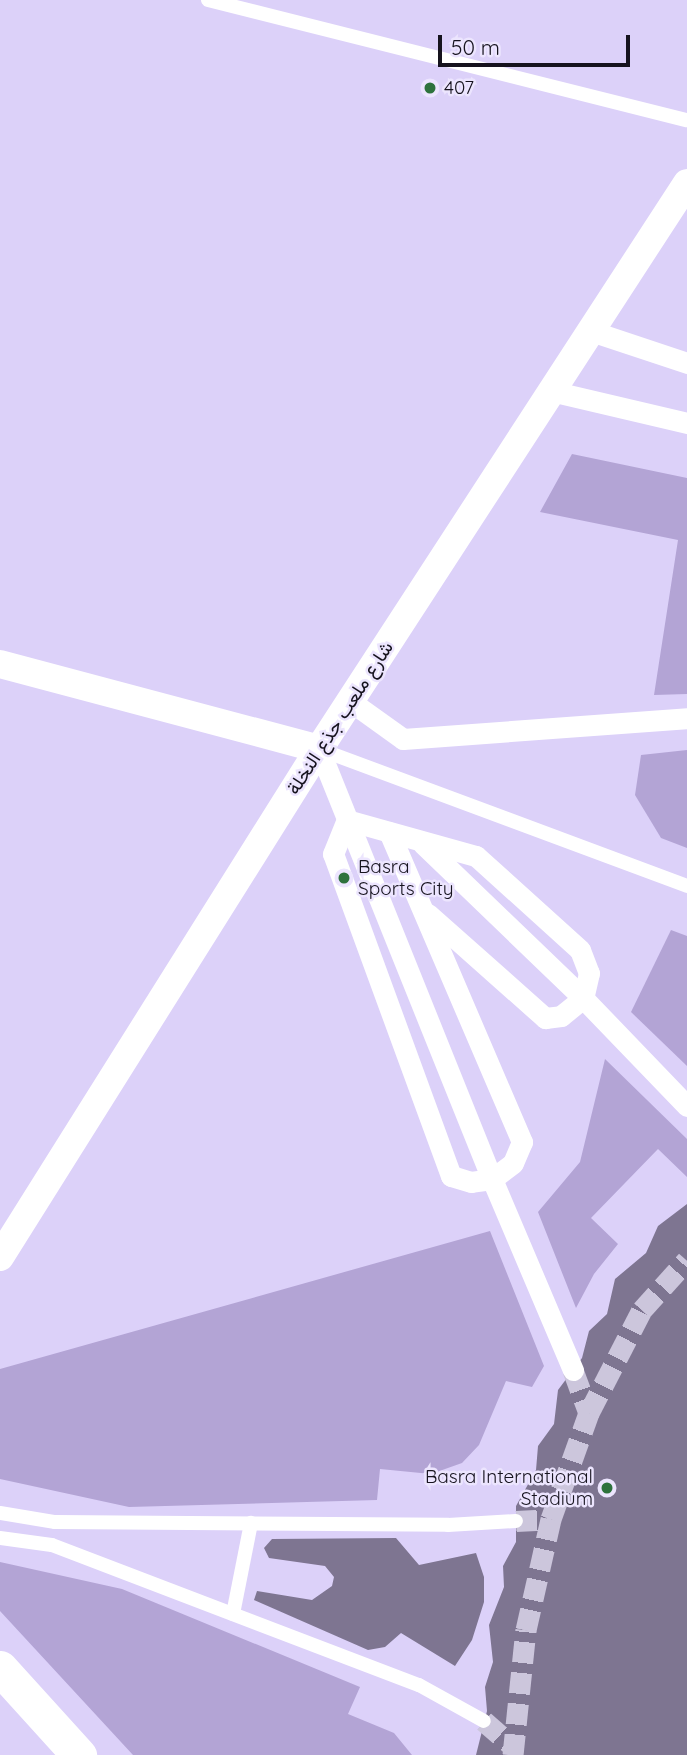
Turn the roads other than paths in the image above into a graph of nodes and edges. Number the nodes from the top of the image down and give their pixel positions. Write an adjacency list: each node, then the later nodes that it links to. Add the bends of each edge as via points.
1 (208, 0): 2 (lane)
2 (687, 120)
3 (687, 183): 4 (street, شارع ملعب جذع النخلة)
4 (591, 331): 5 (street); 6 (street, شارع ملعب جذع النخلة)
5 (687, 363)
6 (551, 391): 7 (street); 9 (street, شارع ملعب جذع النخلة)
7 (687, 423)
8 (0, 664): 11 (street)
9 (350, 701): 10 (street, via 403,739); 11 (street, شارع ملعب جذع النخلة)
10 (687, 718)
11 (319, 749): 12 (street); 15 (lane); 20 (street, شارع ملعب جذع النخلة)
12 (347, 820): 13 (street); 19 (street); 19 (street, via 333,854 451,1176 471,1182)
13 (389, 832): 14 (street); 16 (street)
14 (420, 841): 17 (street); 17 (street, via 476,856 580,950 589,973)
15 (687, 886)
16 (424, 910): 17 (street, via 545,1018 561,1016); 19 (street, via 522,1142 513,1163)
17 (583, 998): 18 (street)
18 (687, 1106)
19 (492, 1180): 21 (street)
20 (0, 1257)
21 (573, 1370)
22 (0, 1513): 24 (lane, via 55,1522)
23 (516, 1521): 24 (lane)
24 (251, 1523): 26 (lane)
25 (0, 1538): 26 (lane, via 52,1545)
26 (233, 1614): 28 (lane, via 419,1685)
27 (0, 1668): 29 (street)
28 (484, 1721)
29 (79, 1755)

